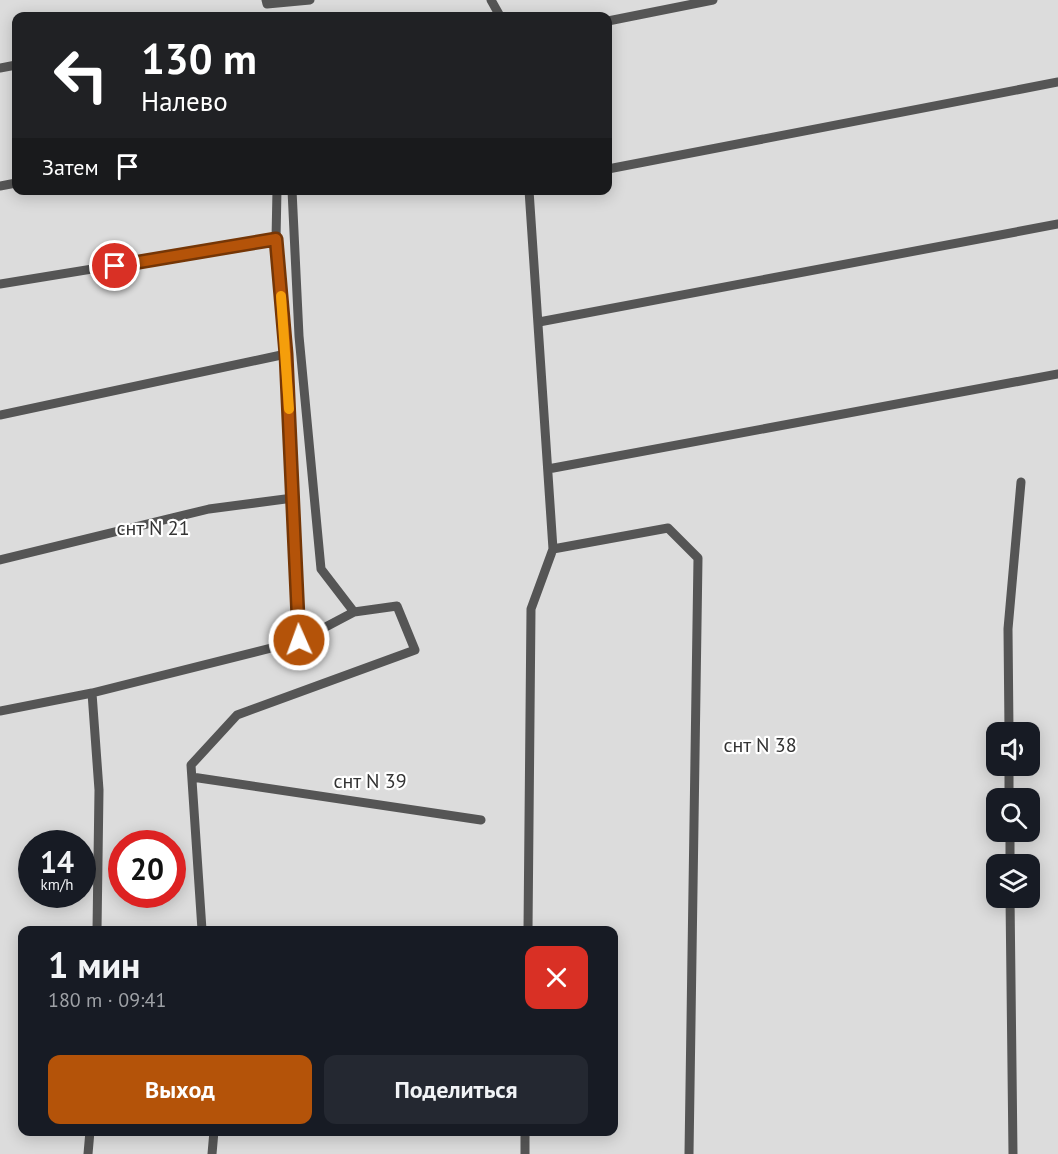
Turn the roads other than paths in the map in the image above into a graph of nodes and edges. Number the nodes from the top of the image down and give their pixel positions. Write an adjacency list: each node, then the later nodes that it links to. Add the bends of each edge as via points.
1 (266, 0): 2 (lane, via 267,4)
2 (310, 0)
3 (713, 0): 4 (lane)
4 (612, 20)
5 (1058, 82): 6 (lane)
6 (612, 168)
7 (277, 195): 11 (lane)
8 (292, 195): 22 (lane, via 299,336 321,569)
9 (529, 195): 13 (lane)
10 (1058, 224): 13 (lane)
11 (276, 239): 12 (lane); 14 (lane)
12 (0, 284)
13 (538, 322): 17 (lane)
14 (286, 354): 16 (lane); 19 (lane)
15 (1058, 374): 17 (lane)
16 (0, 415)
17 (548, 469): 20 (lane)
18 (1021, 482): 26 (lane, via 1008,629)
19 (293, 498): 21 (lane, via 209,509); 23 (lane)
20 (553, 549): 32 (lane, via 531,609); 39 (lane, via 668,528 698,558)
21 (0, 560)
22 (354, 612): 23 (lane); 27 (lane, via 397,606 415,650 237,715 191,765)
23 (299, 640): 24 (lane)
24 (92, 693): 25 (lane); 30 (lane, via 99,790)
25 (0, 711)
26 (1009, 722)
27 (192, 777): 28 (lane); 31 (lane)
28 (481, 820)
29 (1010, 908): 40 (lane)
30 (97, 926)
31 (202, 926)
32 (528, 926)
33 (90, 1136): 36 (lane)
34 (214, 1136): 37 (lane)
35 (525, 1136): 38 (lane)
36 (88, 1154)
37 (212, 1154)
38 (525, 1154)
39 (689, 1154)
40 (1013, 1154)

